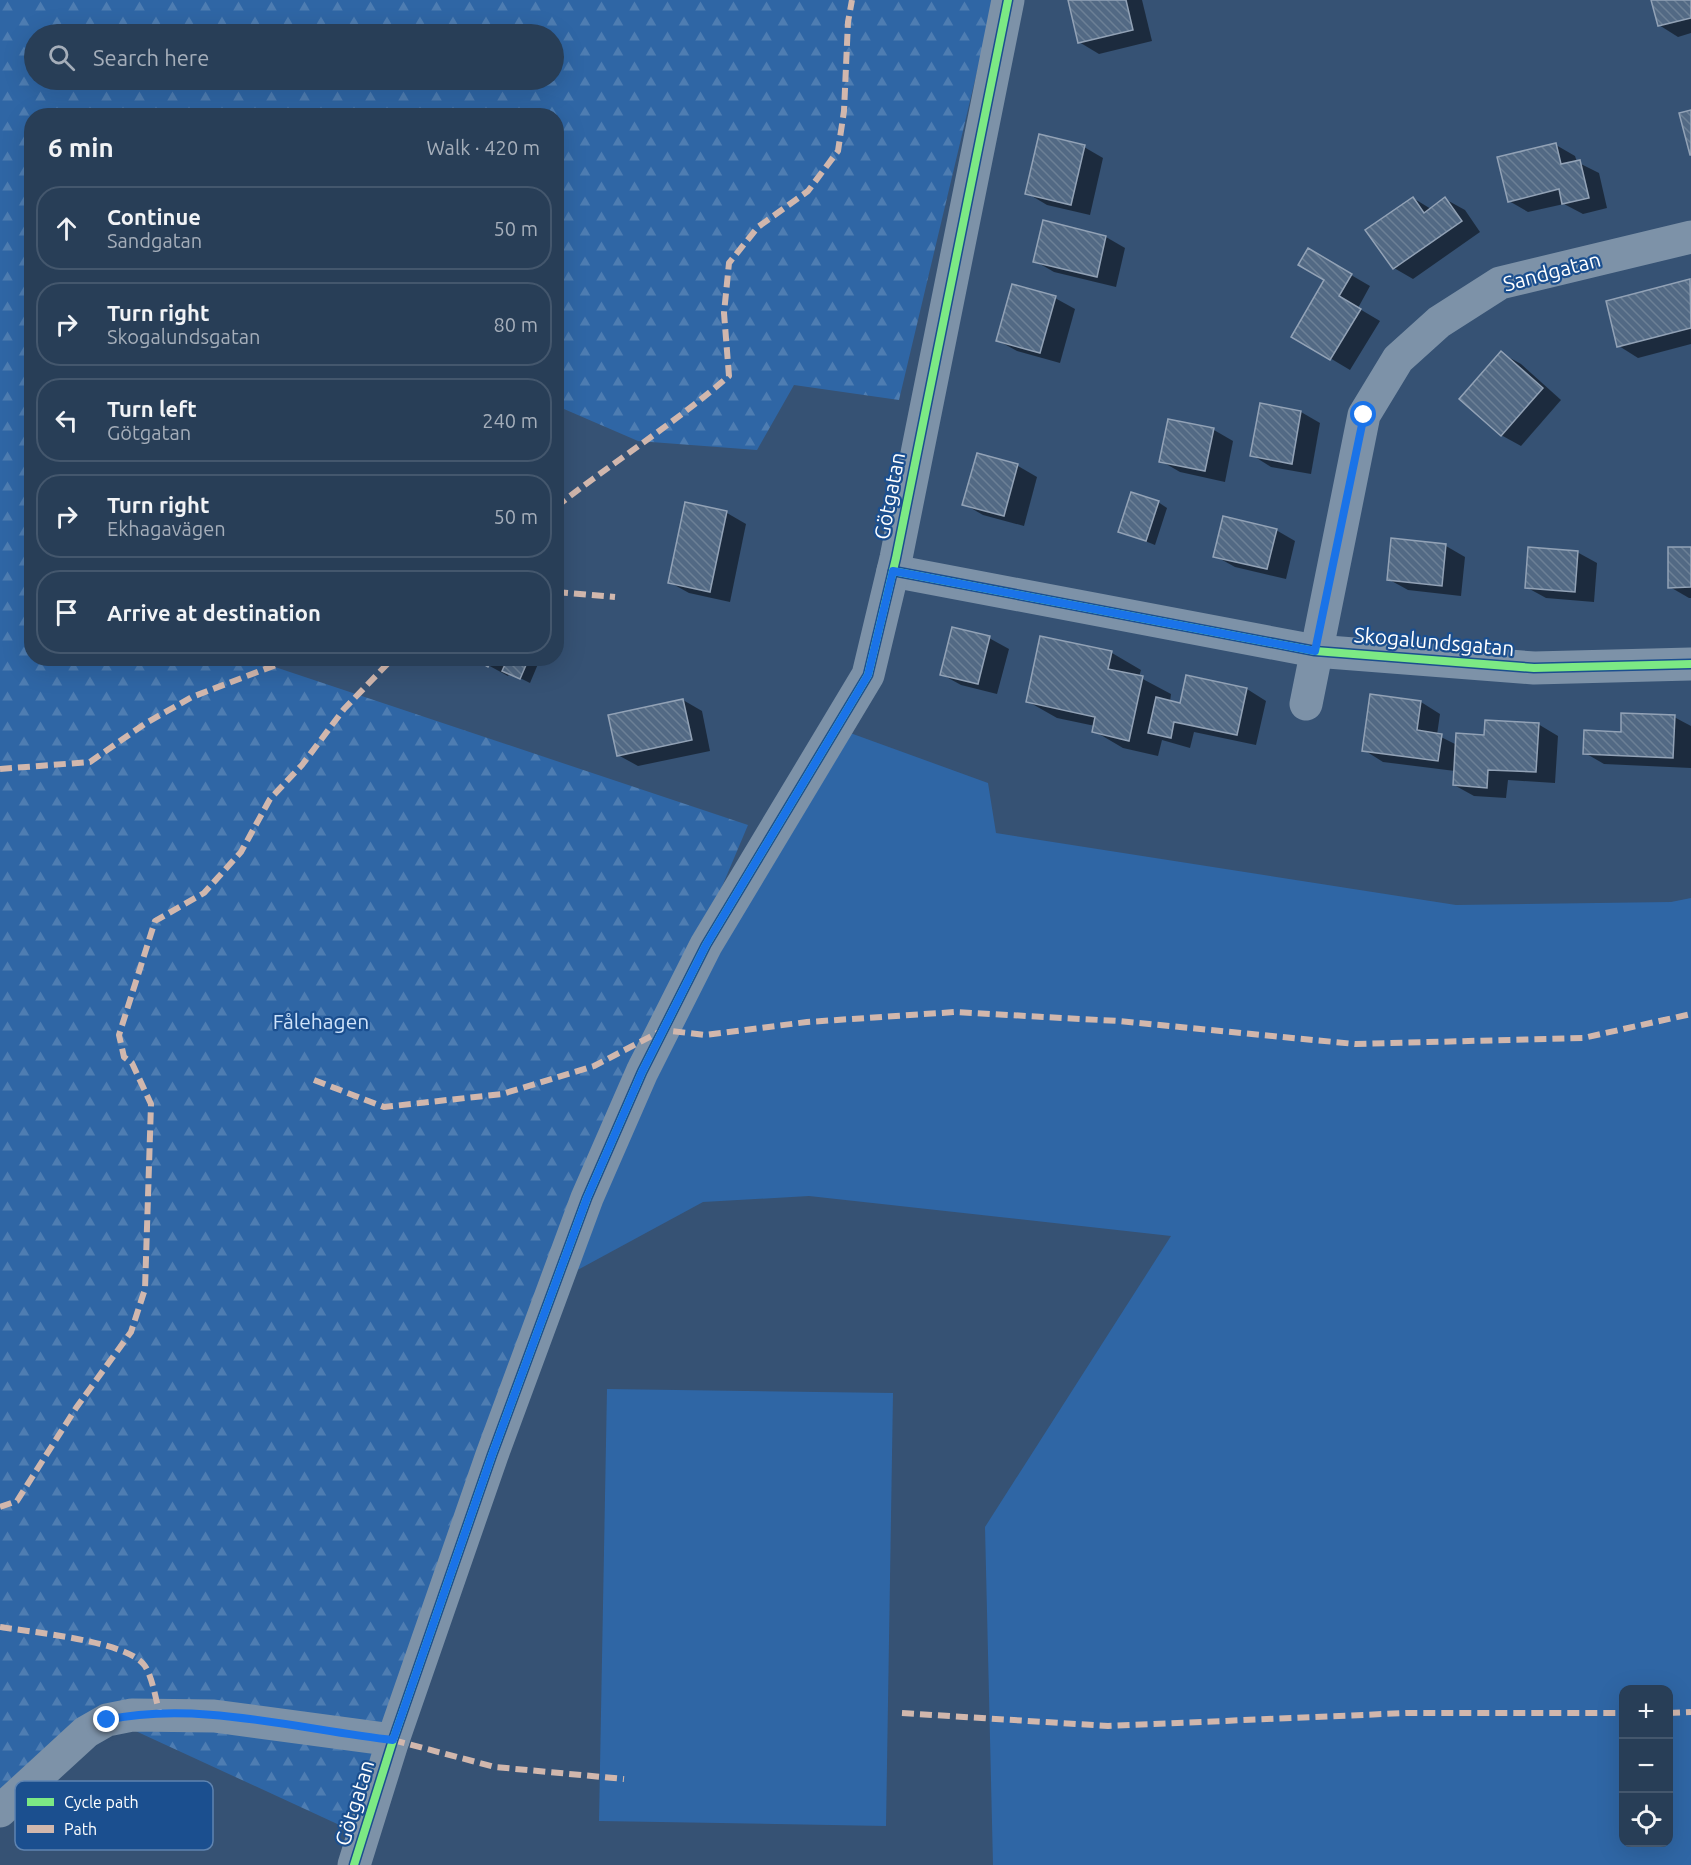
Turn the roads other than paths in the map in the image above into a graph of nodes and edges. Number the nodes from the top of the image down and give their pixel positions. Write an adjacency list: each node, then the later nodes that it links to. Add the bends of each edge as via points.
1 (1008, 0): 3 (street, Götgatan)
2 (1691, 237): 4 (street, Sandgatan, via 1500,284 1439,322 1398,359 1364,415)
3 (893, 571): 4 (street, Skogalundsgatan); 7 (street, Götgatan, via 868,675 706,945 642,1072 587,1198)
4 (1315, 651): 5 (street, Skogalundsgatan, via 1534,668); 6 (street, Sandgatan)
5 (1691, 664)
6 (1306, 704)
7 (393, 1740): 8 (street, via 214,1716 132,1715 107,1720 86,1732); 11 (street, Götgatan)
8 (33, 1781)
9 (15, 1797): 10 (street)
10 (0, 1811)
11 (354, 1865)

